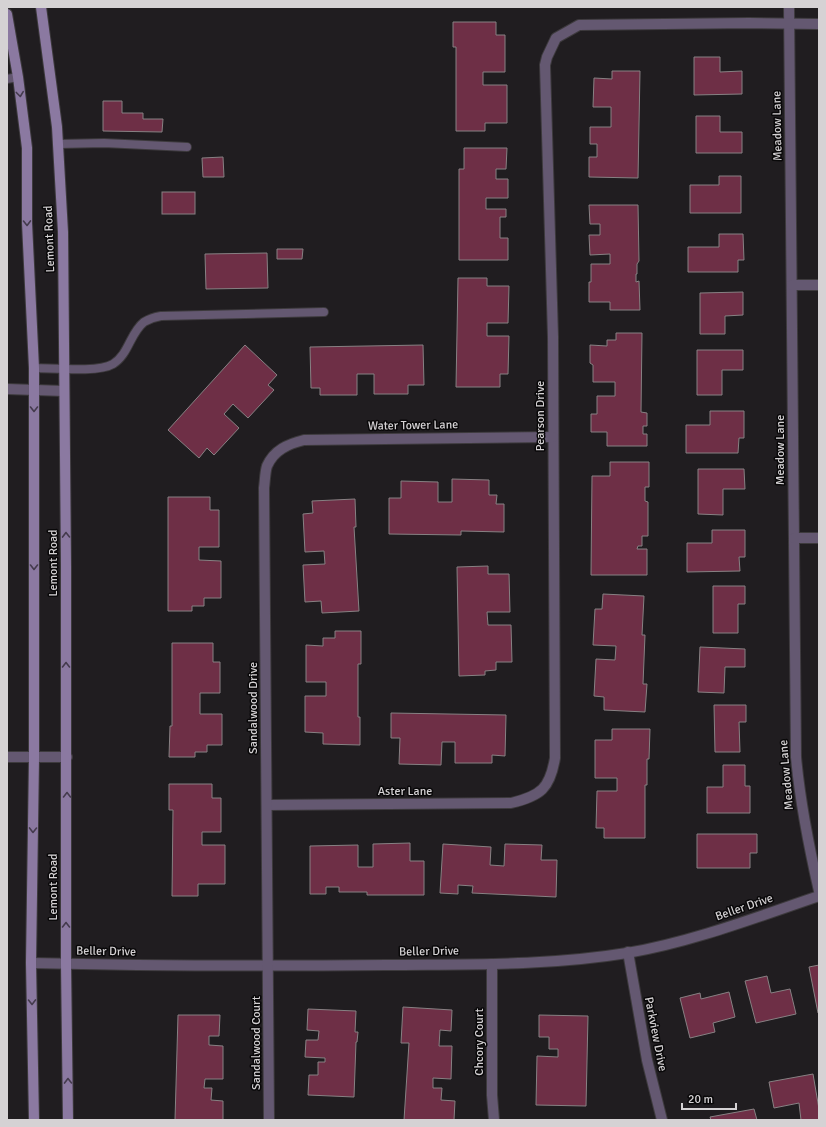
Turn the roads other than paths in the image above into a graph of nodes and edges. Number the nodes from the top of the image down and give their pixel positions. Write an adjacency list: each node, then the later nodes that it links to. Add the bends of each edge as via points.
1 (41, 7): 8 (main road, Lemont Road)
2 (789, 7): 4 (street, Meadow Lane)
3 (7, 14): 6 (main road, Lemont Road)
4 (789, 24): 5 (street); 11 (street, Meadow Lane); 18 (street, Pearson Drive, via 580,25 556,38 546,65)
5 (819, 24)
6 (18, 77): 7 (lane); 13 (main road, Lemont Road, one-way to 13, via 27,148 27,223)
7 (7, 79)
8 (58, 144): 9 (lane, via 104,143); 14 (main road, Lemont Road, via 63,232)
9 (187, 147)
10 (819, 285): 11 (street)
11 (792, 286): 20 (street, Meadow Lane)
12 (324, 312): 14 (lane, via 150,318 138,329 126,350 113,364 94,369)
13 (34, 368): 14 (lane); 16 (main road, Lemont Road)
14 (64, 368): 17 (main road, Lemont Road)
15 (7, 389): 16 (street)
16 (34, 390): 17 (street); 23 (main road, Lemont Road, one-way to 23)
17 (64, 391): 24 (main road, Lemont Road, one-way to 17)
18 (553, 437): 19 (street, Water Tower Lane, via 304,440 289,444); 25 (street, Pearson Drive, via 555,758 549,781)
19 (276, 452): 26 (street, Sandalwood Drive, via 267,467 264,488)
20 (794, 538): 21 (street); 27 (street, Meadow Lane, via 796,757 805,830)
21 (819, 538)
22 (7, 757): 23 (street)
23 (34, 758): 24 (street); 30 (main road, Lemont Road, one-way to 30)
24 (67, 758): 31 (main road, Lemont Road, one-way to 24)
25 (541, 792): 26 (street, Aster Lane, via 527,800 511,803)
26 (267, 805): 33 (street, Sandalwood Drive)
27 (819, 891)
28 (819, 896): 29 (street, Beller Drive, via 716,931)
29 (628, 952): 32 (street, Beller Drive, via 557,961); 38 (street, Parkview Drive)
30 (31, 963): 31 (street, Beller Drive); 34 (main road, Lemont Road, one-way to 34)
31 (66, 964): 33 (street, Beller Drive); 35 (main road, Lemont Road, one-way to 31)
32 (492, 964): 33 (street, Beller Drive); 37 (street, Chcory Court)
33 (269, 966): 36 (street, Sandalwood Court)
34 (34, 1120)
35 (68, 1120)
36 (269, 1120)
37 (494, 1120)
38 (662, 1120)

